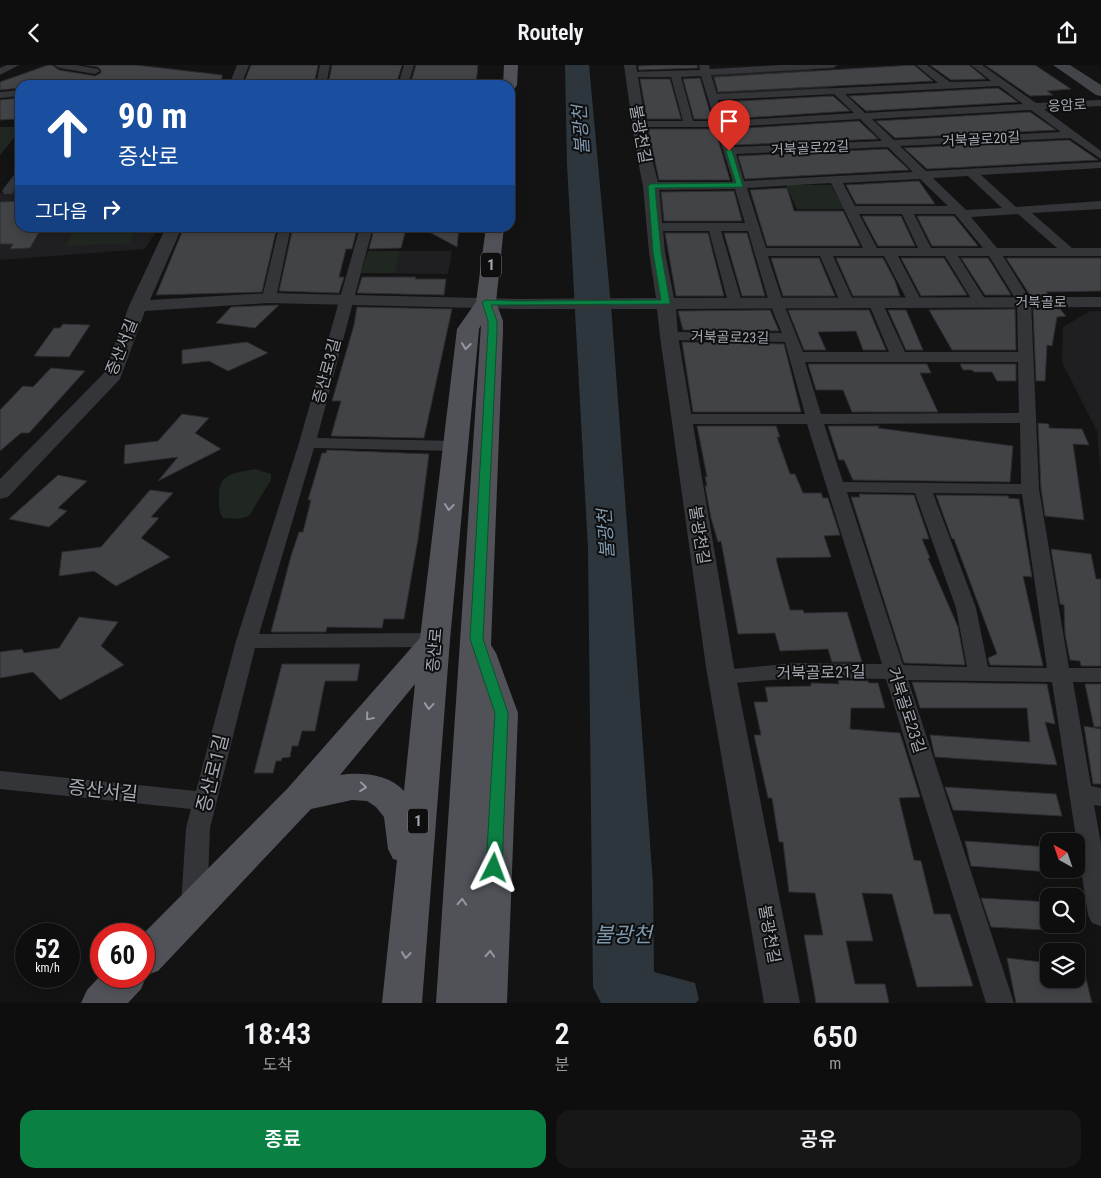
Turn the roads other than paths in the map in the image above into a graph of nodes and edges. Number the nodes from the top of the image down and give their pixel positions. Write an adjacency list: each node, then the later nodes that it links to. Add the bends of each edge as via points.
1 (14, 65): 14 (street)
2 (59, 65): 11 (street)
3 (243, 65): 17 (street)
4 (325, 65): 18 (street)
5 (409, 65): 19 (street)
6 (510, 65): 20 (main road)
7 (833, 65): 12 (street)
8 (921, 65): 22 (street)
9 (976, 65): 21 (street)
10 (1060, 65): 25 (main road, 응암로)
11 (98, 68): 16 (street)
12 (705, 68): 15 (street); 28 (street)
13 (631, 69): 15 (street); 33 (street, 불광천길)
14 (0, 72)
15 (675, 73): 34 (street)
16 (89, 80)
17 (236, 80)
18 (322, 80)
19 (404, 80)
20 (510, 80)
21 (1001, 83): 22 (street); 30 (street)
22 (948, 86): 23 (street)
23 (891, 89): 24 (street); 31 (street)
24 (837, 91): 28 (street); 32 (street, 거북골로22길)
25 (1101, 92)
26 (15, 94): 27 (street)
27 (0, 95)
28 (712, 97): 35 (street)
29 (1101, 103): 30 (street, 응암로)
30 (1034, 107): 31 (street, 거북골로20길); 36 (street)
31 (922, 114): 32 (street, 거북골로20길)
32 (862, 117): 35 (street, 거북골로22길); 37 (street, 거북골로22길)
33 (638, 124): 34 (street); 45 (street, 불광천길)
34 (689, 124): 35 (street)
35 (720, 124): 38 (street)
36 (1071, 135): 37 (street, 거북골로20길); 39 (street)
37 (891, 144): 38 (street, 거북골로22길); 42 (street, 거북골로22길)
38 (729, 151): 44 (street)
39 (1101, 156)
40 (1101, 165): 41 (street)
41 (971, 173): 42 (street); 49 (street)
42 (924, 175): 43 (street); 50 (street, 거북골로22길)
43 (836, 181): 44 (street); 47 (street)
44 (740, 185): 45 (street); 53 (street)
45 (651, 186): 51 (street, 불광천길)
46 (1101, 205): 49 (street)
47 (851, 210): 48 (street); 60 (street)
48 (906, 210): 50 (street); 65 (street)
49 (1017, 211): 50 (street); 63 (street)
50 (961, 212): 66 (street, 거북골로22길)
51 (655, 227): 52 (street); 78 (street, 불광천길)
52 (714, 227): 53 (street); 71 (street)
53 (753, 227): 58 (street)
54 (172, 232): 79 (street, 증산서길)
55 (284, 232): 67 (street)
56 (366, 232): 68 (street, 증산로3길)
57 (495, 232): 70 (main road, 증산로 / 1)
58 (761, 252): 59 (street); 72 (street)
59 (825, 252): 60 (street); 73 (street)
60 (872, 252): 61 (street)
61 (889, 252): 65 (street); 75 (street)
62 (948, 252): 65 (street); 66 (street); 76 (street)
63 (1069, 252): 64 (street); 66 (street)
64 (1101, 252)
65 (927, 253)
66 (994, 253): 69 (street, 거북골로22길)
67 (269, 298): 68 (street); 79 (street)
68 (346, 299): 70 (street); 87 (street, 증산로3길)
69 (1024, 301): 76 (street, 거북골로); 77 (street, 거북골로); 83 (street)
70 (486, 302): 78 (street, 거북골로); 88 (main road, 증산로 / 1, one-way to 88, via 468,329); 93 (main road, 증산로 / 1, via 492,331)
71 (735, 302): 72 (street, 거북골로); 78 (street, 거북골로)
72 (776, 302): 73 (street, 거북골로); 81 (street, 거북골로23길)
73 (847, 302): 74 (street, 거북골로)
74 (875, 302): 75 (street, 거북골로); 82 (street)
75 (915, 302): 76 (street, 거북골로)
76 (980, 302)
77 (1101, 302)
78 (656, 303): 80 (street, 불광천길)
79 (138, 306): 92 (street, 증산서길, via 113,375)
80 (669, 336): 81 (street, 거북골로23길); 86 (street, 불광천길)
81 (793, 347): 82 (street); 85 (street, 거북골로23길)
82 (899, 357): 83 (street)
83 (1024, 357): 84 (street)
84 (1028, 417): 85 (street); 91 (street)
85 (814, 418): 86 (street); 89 (street, 거북골로23길)
86 (682, 419): 100 (street, 불광천길)
87 (307, 443): 88 (street); 95 (street, 증산로1길)
88 (456, 446): 94 (main road, 증산로 / 1, one-way to 94)
89 (836, 487): 90 (street); 96 (street, 거북골로23길)
90 (922, 487): 91 (street); 97 (street, via 966,608)
91 (1030, 489): 98 (street)
92 (0, 492)
93 (476, 639): 114 (main road, 증산로 / 1, one-way to 93); 115 (main road, one-way to 93, via 502,713)
94 (435, 640): 95 (street); 103 (main road, one-way to 103); 107 (main road, 증산로 / 1, one-way to 107)
95 (246, 641): 104 (street, 증산로1길)
96 (894, 671): 97 (street, 거북골로21길); 100 (street, 거북골로21길, via 750,672); 117 (street, 거북골로23길)
97 (979, 674): 98 (street, 거북골로21길)
98 (1059, 675): 99 (street); 102 (street)
99 (1101, 675)
100 (722, 677): 116 (street, 불광천길)
101 (0, 780): 104 (street, 증산서길)
102 (1090, 796): 106 (street)
103 (299, 799): 105 (main road); 107 (main road, one-way to 107, via 333,787 353,786 371,788 399,808 405,830)
104 (205, 801): 105 (street, 증산로1길, via 198,827)
105 (194, 907): 108 (main road)
106 (1101, 915)
107 (409, 925): 113 (main road, 증산로 / 1, one-way to 113)
108 (155, 948)
109 (117, 988): 111 (main road)
110 (121, 988): 112 (main road)
111 (101, 1003)
112 (112, 1003)
113 (402, 1003)
114 (456, 1003)
115 (487, 1003)
116 (782, 1003)
117 (1000, 1003)

